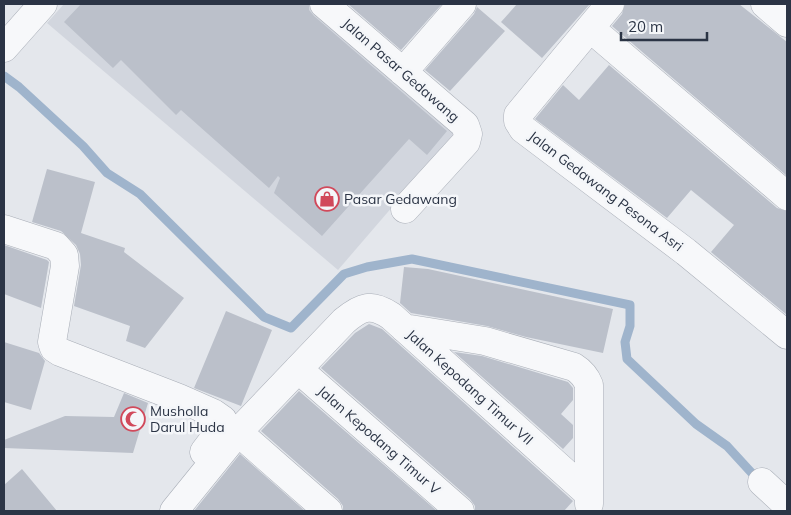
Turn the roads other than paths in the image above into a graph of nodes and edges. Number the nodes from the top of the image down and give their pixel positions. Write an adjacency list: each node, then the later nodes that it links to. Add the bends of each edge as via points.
1 (43, 4): 8 (street)
2 (324, 4): 9 (street, Jalan Pasar Gedawang)
3 (462, 4): 9 (street)
4 (610, 4): 7 (street, Jalan Gedawang Pesona Asri)
5 (765, 4): 6 (street)
6 (787, 23)
7 (590, 28): 10 (street); 14 (street, Jalan Gedawang Pesona Asri, via 518,115 518,122)
8 (4, 48)
9 (403, 72): 11 (street, Jalan Pasar Gedawang, via 465,125 468,134 466,142)
10 (787, 196)
11 (405, 209)
12 (4, 229): 20 (street, via 56,246 64,255 52,342 54,348 179,398 223,420 220,431)
13 (404, 328): 15 (street, Jalan Kepodang Timur VII, via 391,316 373,307 356,310); 18 (street, Jalan Kepodang Timur VII); 18 (street, via 485,341 574,367 581,372 588,385)
14 (787, 335)
15 (298, 369): 16 (street, Jalan Kepodang Timur VII); 23 (street, Jalan Kepodang Timur V)
16 (238, 432): 21 (street, Jalan Kepodang Timur VII); 22 (street)
17 (762, 482): 19 (street)
18 (589, 503)
19 (787, 505)
20 (159, 511)
21 (174, 511)
22 (328, 511)
23 (460, 511)

